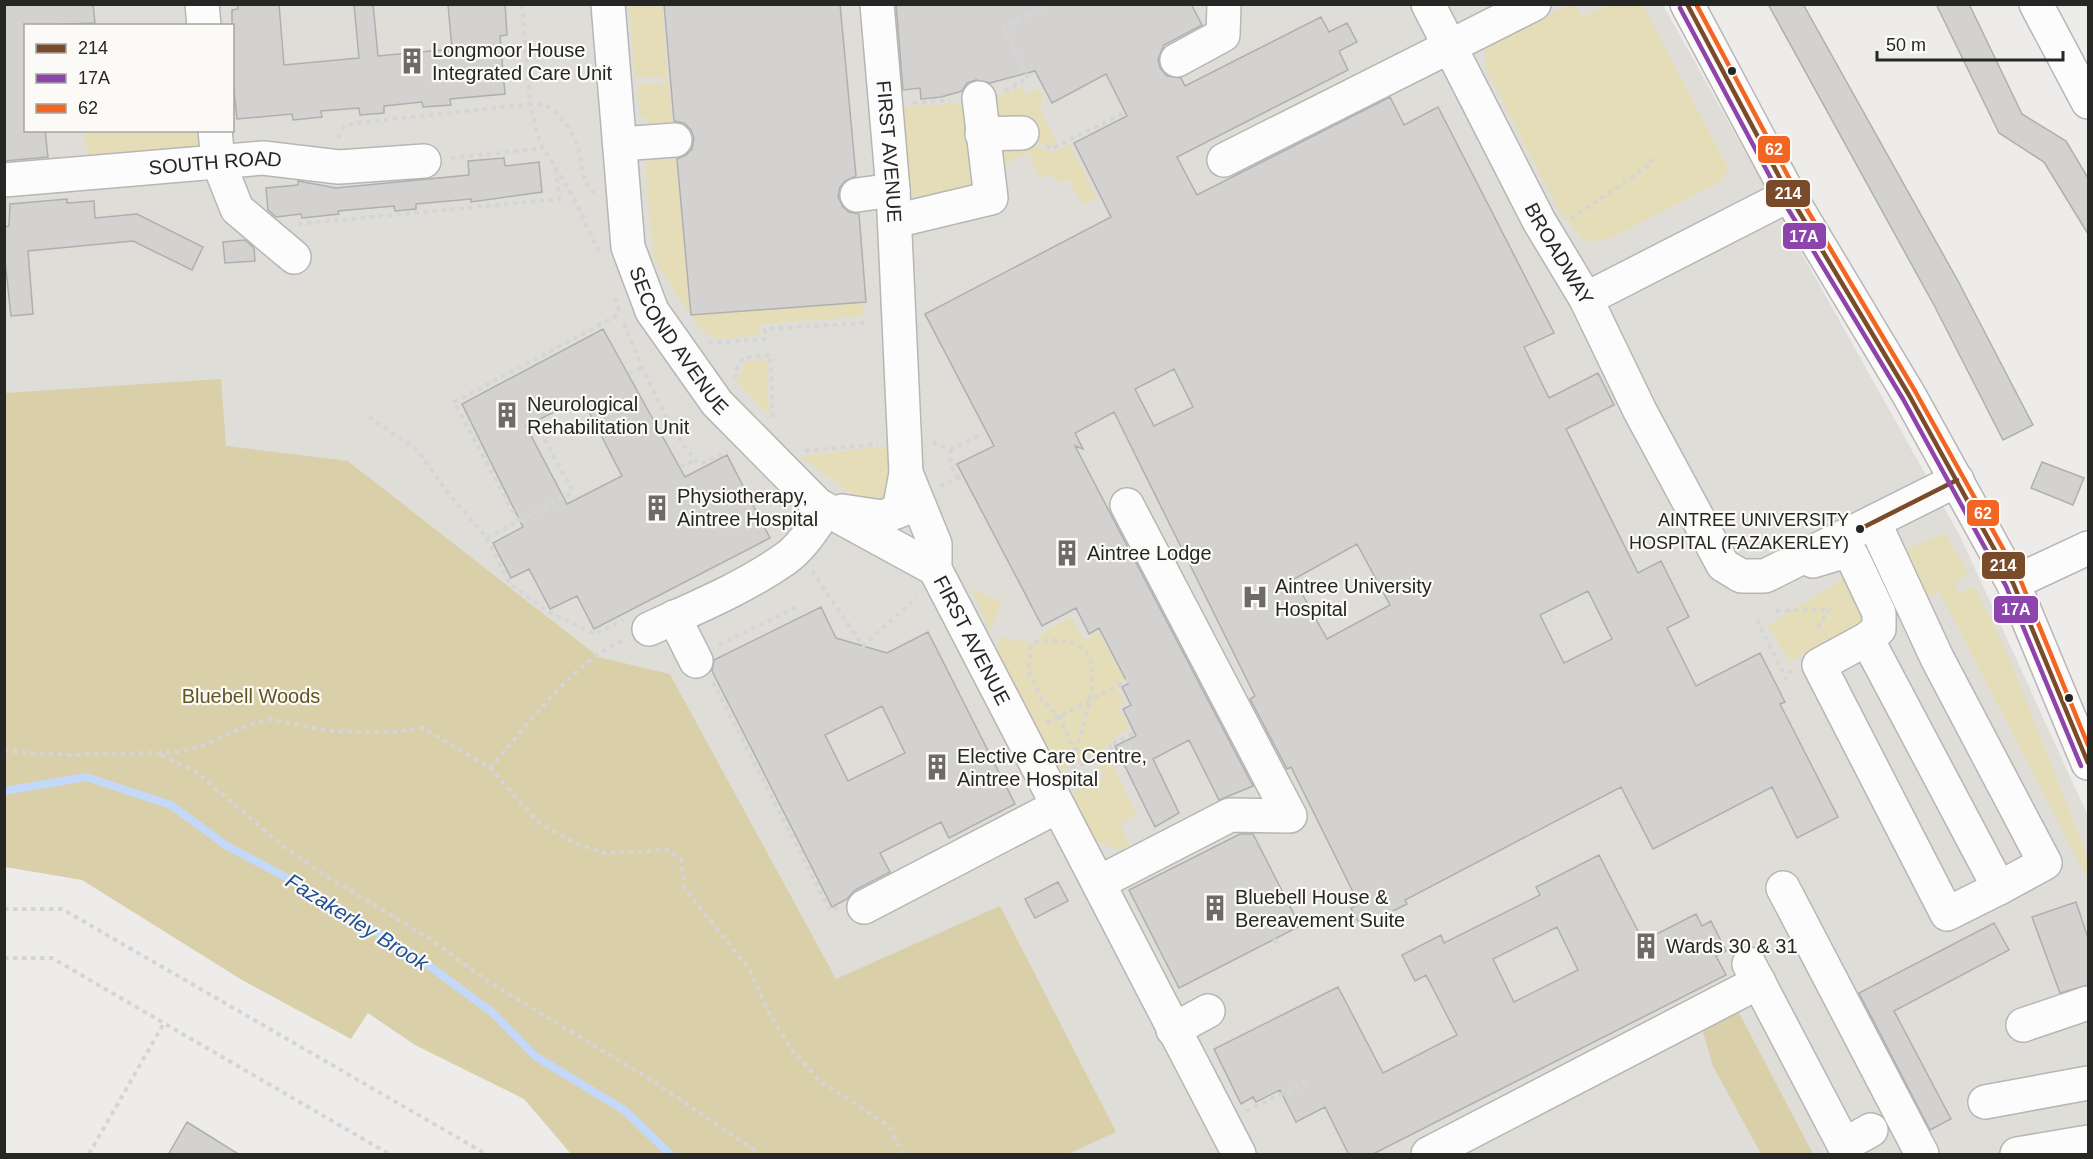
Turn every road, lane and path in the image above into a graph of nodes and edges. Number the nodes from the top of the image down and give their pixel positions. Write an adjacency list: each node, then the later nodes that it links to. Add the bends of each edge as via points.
1 (202, 4): 10 (street)
2 (522, 4): 15 (path)
3 (609, 4): 20 (street, SECOND AVENUE)
4 (878, 4): 32 (street, FIRST AVENUE)
5 (1224, 4): 12 (street, via 1223,35)
6 (1428, 4): 11 (street, BROADWAY)
7 (1534, 4): 11 (street)
8 (1687, 4): 30 (street)
9 (2036, 4): 14 (street)
10 (204, 24)
11 (1451, 45): 24 (street); 34 (street, BROADWAY)
12 (1177, 60)
13 (980, 98): 18 (street)
14 (2088, 102)
15 (530, 104): 22 (path); 26 (path, via 344,126); 31 (path, via 545,105 569,130 579,148 590,190 603,199)
16 (1126, 112): 17 (path, via 1051,149)
17 (1022, 132): 18 (street)
18 (982, 134): 32 (street, via 991,198)
19 (675, 140): 20 (street)
20 (620, 144): 31 (street, SECOND AVENUE)
21 (217, 146): 26 (street, SOUTH ROAD, via 263,158); 28 (street, SOUTH ROAD); 33 (street, via 237,209)
22 (543, 148): 25 (path); 27 (path)
23 (1648, 156): 34 (path, via 1652,163)
24 (1224, 160)
25 (424, 161): 26 (street, SOUTH ROAD)
26 (323, 165)
27 (556, 168): 33 (path, via 559,200); 35 (path)
28 (4, 180)
29 (857, 195): 32 (street)
30 (1789, 195): 38 (street, BROADWAY); 55 (street)
31 (624, 197): 58 (street, SECOND AVENUE, via 628,247 652,311 717,403)
32 (894, 206): 52 (street, FIRST AVENUE)
33 (259, 227): 36 (street)
34 (1548, 235): 38 (street, BROADWAY)
35 (600, 254)
36 (294, 256)
37 (613, 290): 39 (path)
38 (1586, 299): 64 (street, via 1640,411 1723,565 1748,577 1765,576)
39 (620, 314): 42 (path); 59 (path, via 454,402)
40 (866, 323): 41 (path, via 765,329 765,339 707,343)
41 (701, 337)
42 (643, 366): 43 (path); 53 (path, via 679,438)
43 (629, 374)
44 (737, 387): 46 (path, via 735,372 743,358 771,354 773,426)
45 (369, 417): 61 (path, via 417,450)
46 (766, 418)
47 (983, 434): 50 (path)
48 (543, 437): 59 (path, via 573,492)
49 (730, 450): 53 (path, via 699,465)
50 (950, 450): 52 (path, via 926,440); 56 (path, via 951,467 961,477)
51 (800, 451): 52 (path)
52 (905, 457): 56 (street, FIRST AVENUE); 58 (street, via 899,511 882,517)
53 (695, 460): 54 (path)
54 (680, 466)
55 (1957, 480): 60 (street); 67 (street)
56 (928, 498): 63 (street, via 914,544); 66 (street, FIRST AVENUE, via 934,544)
57 (1127, 505): 89 (street, via 1290,816 1230,815)
58 (822, 507): 63 (street, SECOND AVENUE); 71 (street, via 808,536 786,559)
59 (518, 521): 61 (path)
60 (1874, 522): 64 (street); 91 (street, via 1937,658 2045,863)
61 (487, 538): 71 (path, via 509,583 548,612 595,634 640,611)
62 (2088, 548): 67 (street)
63 (902, 550): 66 (street, SECOND AVENUE)
64 (1788, 566): 72 (street, via 1840,553 1852,556 1881,623)
65 (810, 568): 66 (path, via 863,646)
66 (928, 581): 88 (street, FIRST AVENUE)
67 (2013, 583): 84 (street)
68 (799, 606): 74 (path)
69 (1776, 611): 73 (path, via 1830,609)
70 (1757, 620): 75 (path, via 1786,679)
71 (662, 623): 74 (street); 85 (path, via 611,645 558,689)
72 (1867, 639): 91 (street); 91 (street, via 1819,665 1947,914)
73 (1810, 640)
74 (705, 662): 92 (path, via 830,911)
75 (1792, 669)
76 (1129, 680): 77 (path)
77 (1092, 699): 78 (path); 78 (path, via 1089,655 1078,646 1050,640 1032,644 1028,671 1042,699); 82 (path)
78 (1059, 716): 79 (path); 82 (path)
79 (1043, 725)
80 (1135, 733): 86 (path, via 1109,745 1112,750)
81 (4, 751): 83 (path)
82 (1075, 751): 86 (path)
83 (160, 754): 85 (path, via 201,746 270,719 329,731 395,732 423,728); 109 (path, via 195,771 284,847 326,876 432,940 487,981 656,1083)
84 (2088, 763)
85 (490, 768): 110 (path, via 539,823 577,844 604,853 668,850 681,859 685,890 750,970 767,1010 792,1050 820,1081 889,1126)
86 (1072, 769): 87 (path)
87 (1066, 772)
88 (1058, 806): 89 (street, FIRST AVENUE); 92 (street)
89 (1100, 882): 99 (street, FIRST AVENUE)
90 (1784, 888): 113 (street)
91 (1999, 888)
92 (852, 906)
93 (4, 909): 108 (path, via 62,909)
94 (4, 958): 97 (path, via 52,958)
95 (2088, 1003): 98 (street)
96 (1208, 1011): 99 (street)
97 (164, 1023): 106 (path); 107 (path)
98 (2024, 1025)
99 (1173, 1030): 111 (street, FIRST AVENUE)
100 (1311, 1080): 103 (path)
101 (2088, 1083): 102 (street)
102 (1985, 1102)
103 (1242, 1112)
104 (1871, 1130): 112 (street, via 1844,1145 1754,973)
105 (2088, 1142): 114 (street)
106 (89, 1155)
107 (389, 1155)
108 (486, 1155)
109 (760, 1155)
110 (903, 1155)
111 (1239, 1155)
112 (1428, 1155)
113 (1922, 1155)
114 (2017, 1155)

